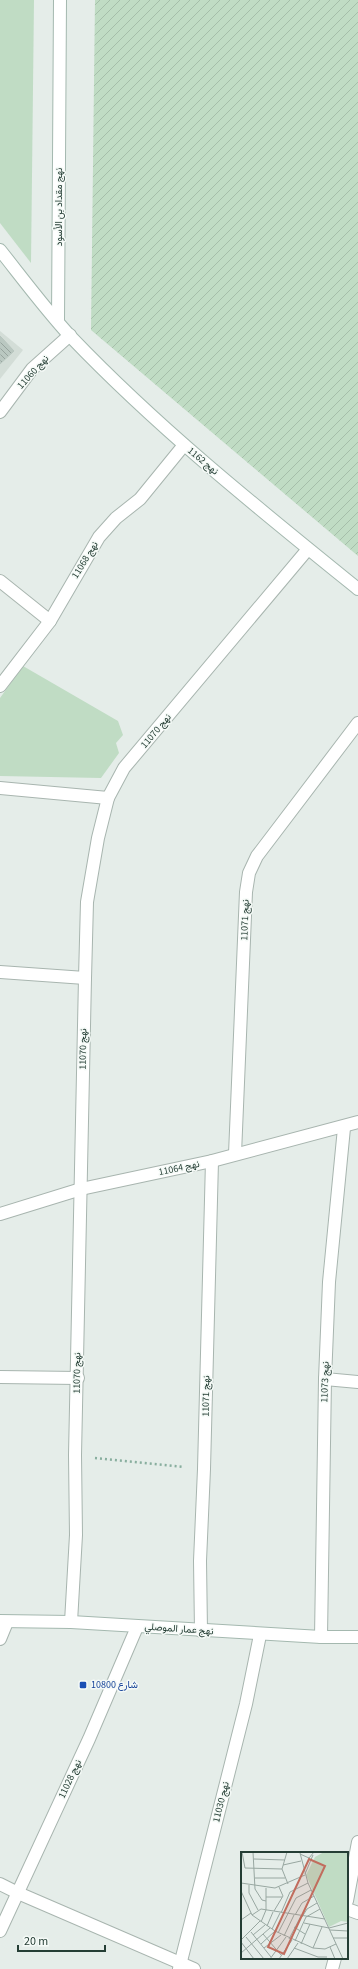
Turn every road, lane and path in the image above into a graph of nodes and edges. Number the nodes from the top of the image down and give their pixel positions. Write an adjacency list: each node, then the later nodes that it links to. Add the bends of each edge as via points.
1 (60, 0): 3 (street, نهج مقداد بن الأسود)
2 (0, 250): 3 (street)
3 (58, 321): 4 (street, نهج 1162)
4 (70, 335): 5 (street, نهج 11060, via 32,369); 6 (street, نهج 1162)
5 (0, 412)
6 (184, 445): 7 (street, نهج 1162); 10 (street, نهج 11068, via 140,499 116,518 99,537)
7 (308, 549): 9 (street, نهج 1162); 14 (street, نهج 11070, via 124,768)
8 (0, 580): 10 (street)
9 (358, 589)
10 (50, 621): 11 (street, نهج 11068)
11 (0, 686)
12 (358, 723): 19 (street, نهج 11071, via 257,856 249,873 246,892)
13 (0, 788): 14 (street)
14 (108, 798): 16 (street, نهج 11070, via 87,902)
15 (0, 972): 16 (street)
16 (85, 978): 21 (street, نهج 11070)
17 (358, 1122): 18 (street, نهج 11064)
18 (344, 1128): 19 (street, نهج 11064); 25 (street, نهج 11073, via 329,1282)
19 (235, 1154): 20 (street, نهج 11064)
20 (212, 1161): 21 (street, نهج 11064); 28 (street, نهج 11071)
21 (80, 1189): 22 (street, نهج 11064); 24 (street, نهج 11070)
22 (0, 1214)
23 (0, 1377): 24 (street)
24 (78, 1378): 27 (street, نهج 11070)
25 (325, 1379): 26 (street); 34 (street, نهج 11073)
26 (358, 1382)
27 (75, 1455): 28 (path); 30 (street, نهج 11070, via 76,1535)
28 (204, 1469): 32 (street, نهج 11071, via 200,1561)
29 (4, 1621): 30 (street, نهج عمار الموصلي); 36 (street)
30 (71, 1622): 31 (street, نهج عمار الموصلي)
31 (137, 1627): 32 (street, نهج عمار الموصلي); 39 (street, نهج 11028)
32 (201, 1631): 33 (street, نهج عمار الموصلي)
33 (260, 1634): 34 (street, نهج عمار الموصلي); 45 (street, نهج 11030, via 246,1704)
34 (321, 1637): 35 (street, نهج عمار الموصلي)
35 (358, 1637)
36 (0, 1639)
37 (358, 1842): 40 (street)
38 (0, 1884): 39 (street)
39 (18, 1893): 43 (street, نهج 11028); 45 (street)
40 (348, 1896)
41 (348, 1909): 42 (street)
42 (358, 1913)
43 (0, 1931)
44 (335, 1959): 47 (street)
45 (180, 1967): 46 (street)
46 (194, 1969)
47 (332, 1969)

